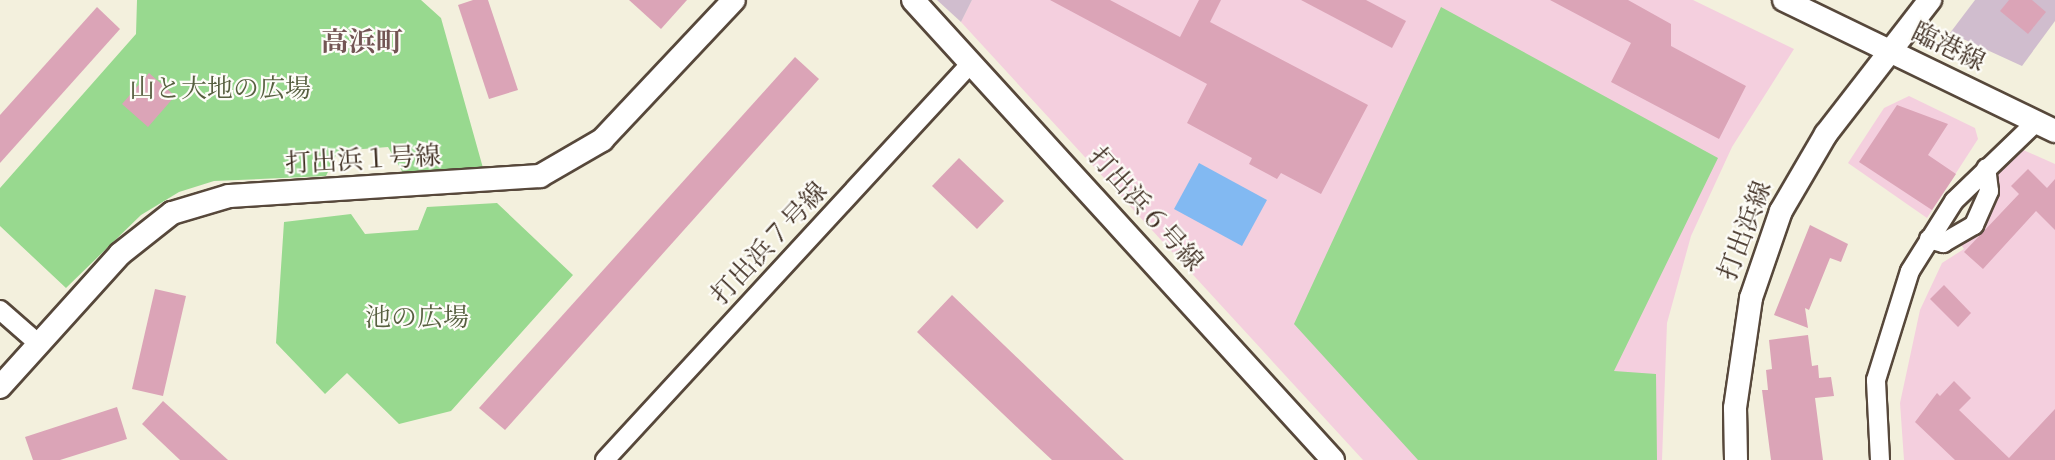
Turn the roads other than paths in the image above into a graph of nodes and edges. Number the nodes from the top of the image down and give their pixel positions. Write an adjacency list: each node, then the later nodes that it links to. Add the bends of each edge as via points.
1 (734, 0): 11 (street, 打出浜１号線, via 619,125 563,166 519,181 229,196 190,205 147,230 120,254)
2 (913, 0): 6 (street, 打出浜６号線)
3 (1784, 0): 5 (street, 臨港線)
4 (1930, 0): 5 (street, 打出浜線)
5 (1889, 51): 7 (street, 臨港線); 15 (street, 打出浜線, via 1801,170 1763,254 1738,373)
6 (972, 63): 13 (street, 打出浜７号線); 14 (street, 打出浜６号線)
7 (2045, 126): 8 (street)
8 (1986, 168): 9 (street); 9 (street, via 1989,191 1974,225 1943,243)
9 (1929, 239): 16 (street, via 1889,326 1876,380)
10 (0, 310): 11 (street)
11 (39, 344): 12 (street, 打出浜１号線)
12 (0, 387)
13 (605, 460)
14 (1333, 460)
15 (1736, 460)
16 (1880, 460)

